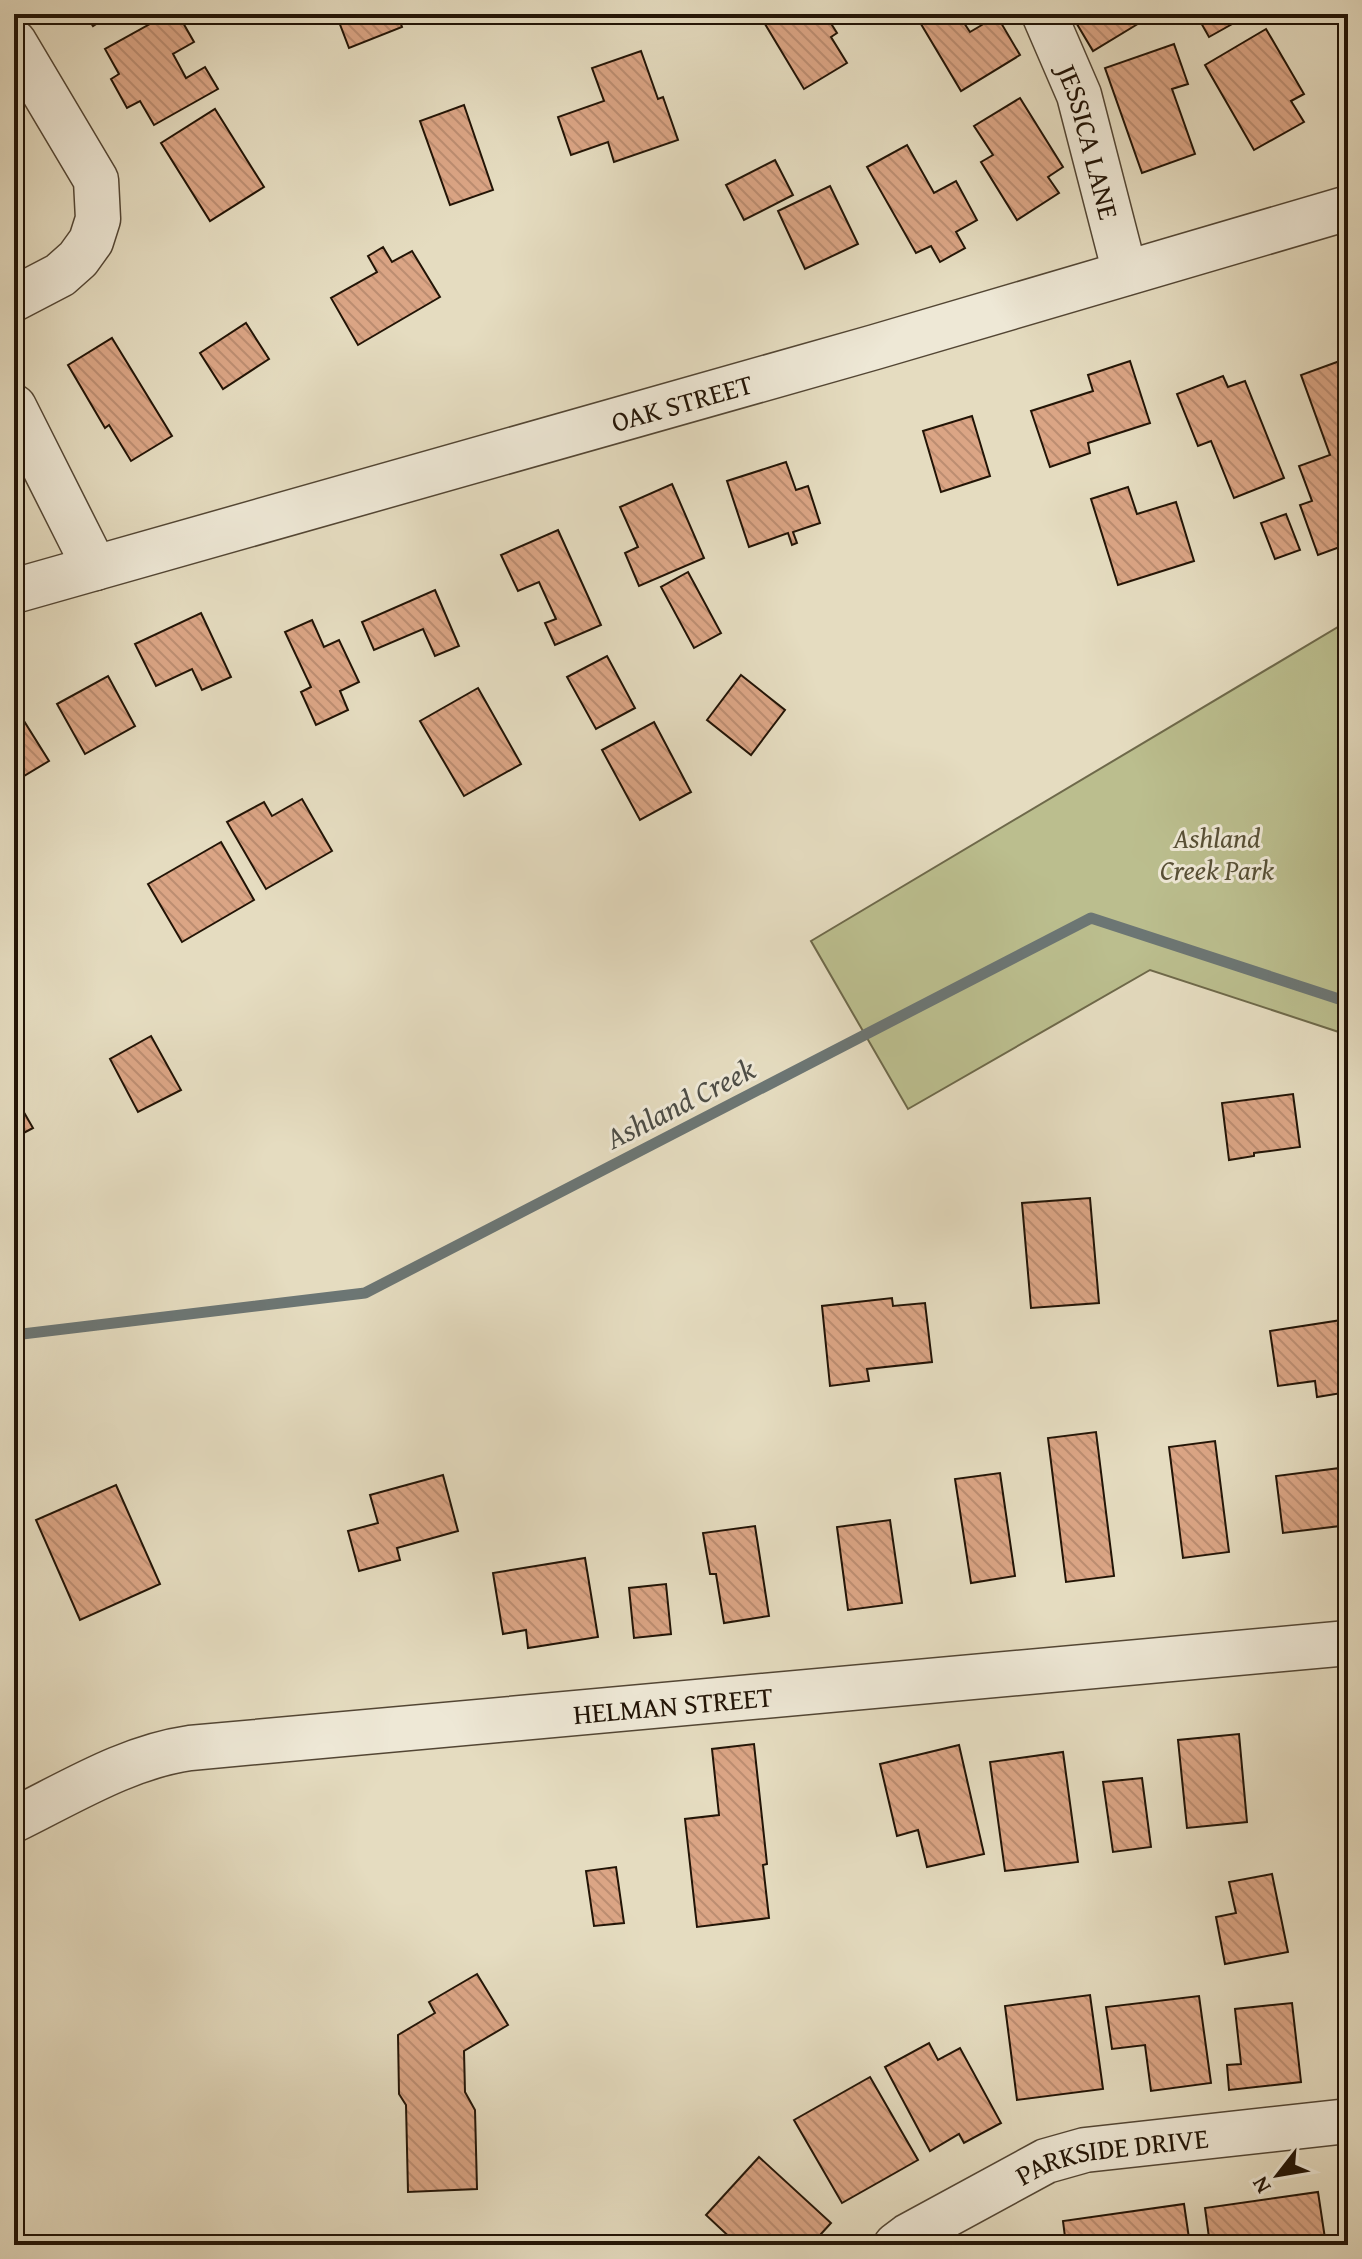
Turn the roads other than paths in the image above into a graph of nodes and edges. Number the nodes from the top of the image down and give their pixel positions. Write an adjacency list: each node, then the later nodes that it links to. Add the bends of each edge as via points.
1 (1044, 14): 4 (street, JESSICA LANE, via 1079,95)
2 (14, 42): 5 (street, via 96,180 98,219 78,259 60,275)
3 (1348, 208): 4 (street, OAK STREET)
4 (1125, 273): 7 (street, OAK STREET)
5 (14, 299)
6 (14, 407): 7 (street)
7 (95, 568): 8 (street, OAK STREET)
8 (14, 591)
9 (1348, 1643): 10 (street, HELMAN STREET, via 190,1748 129,1764)
10 (14, 1820)
11 (1348, 2121): 12 (street, PARKSIDE DRIVE, via 1085,2150 1046,2161)
12 (954, 2231): 13 (street, PARKSIDE DRIVE, via 908,2236)
13 (896, 2245)

